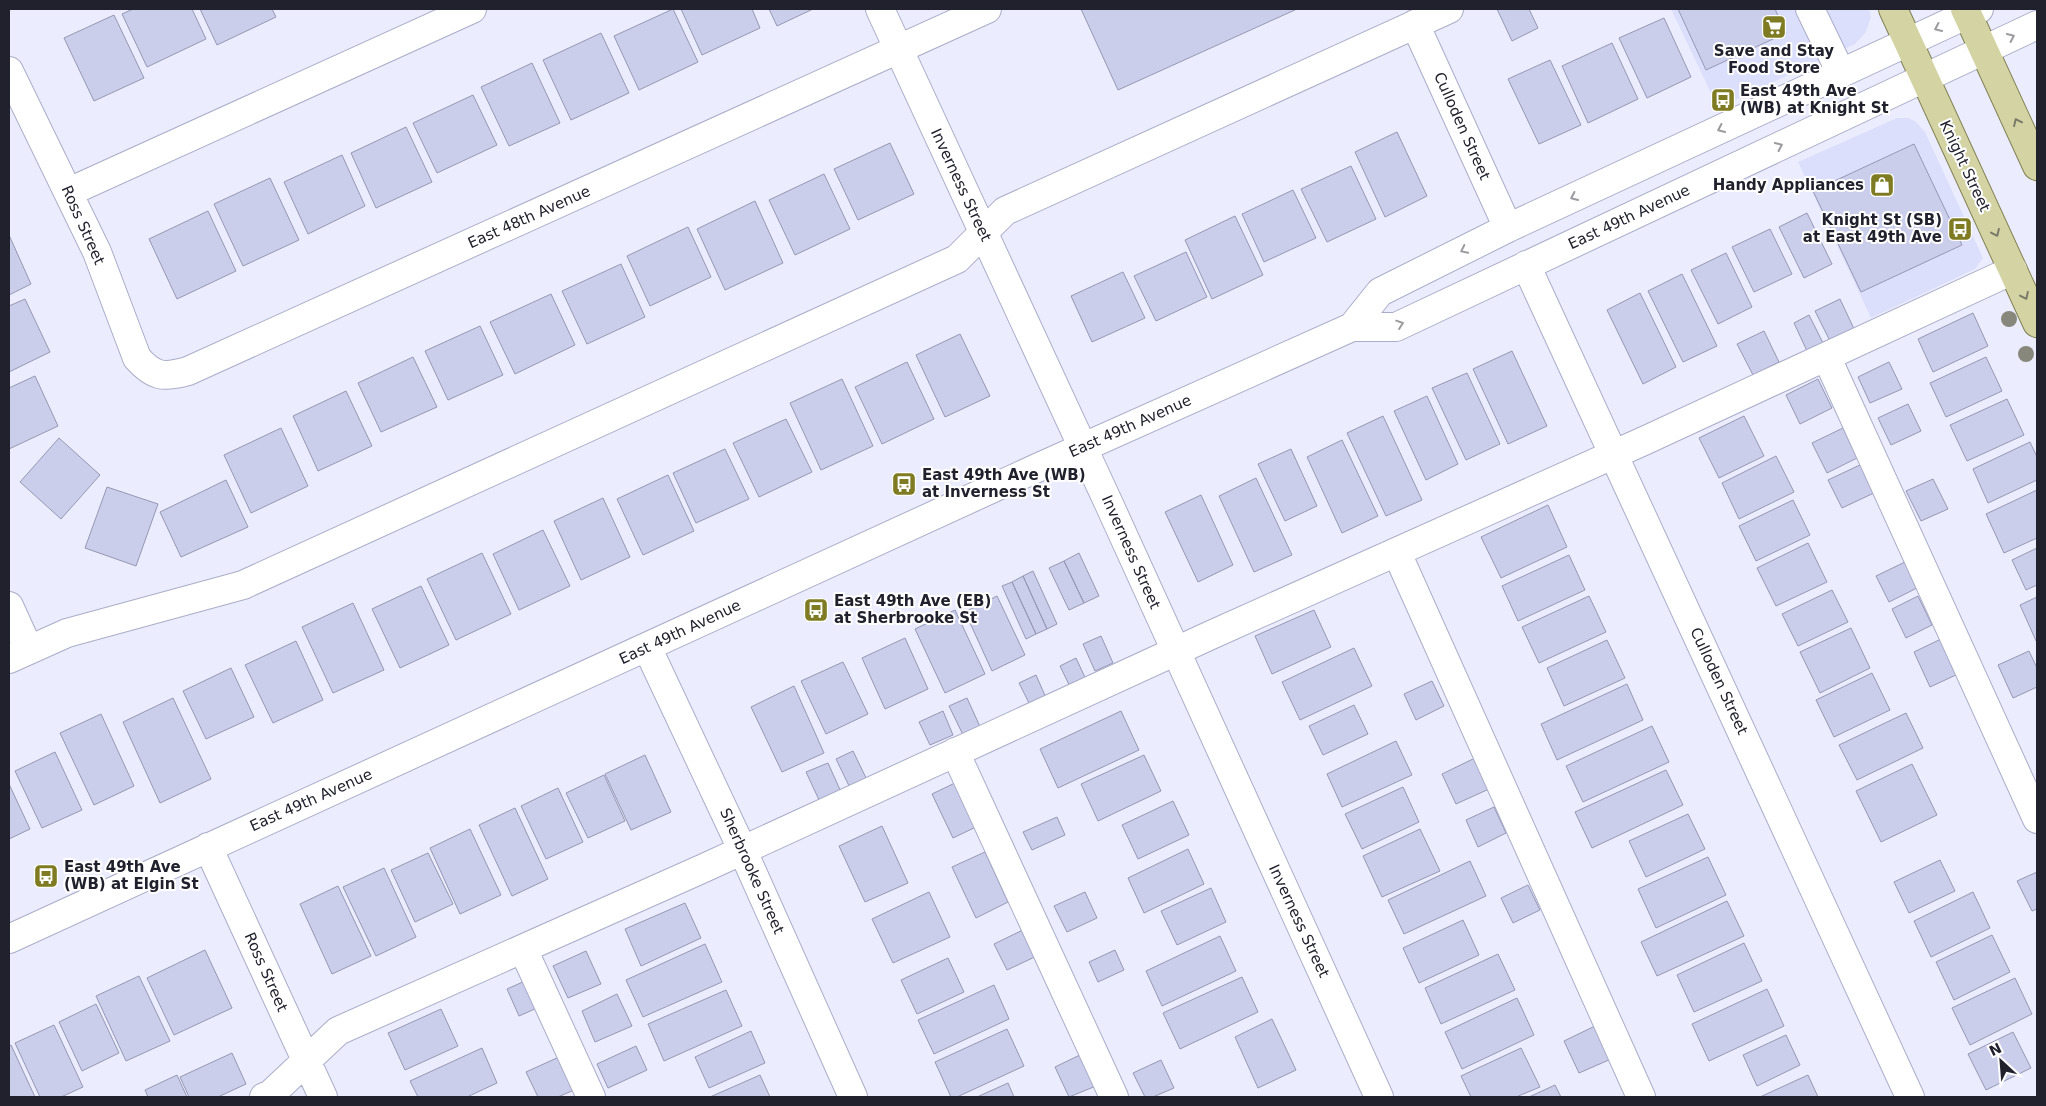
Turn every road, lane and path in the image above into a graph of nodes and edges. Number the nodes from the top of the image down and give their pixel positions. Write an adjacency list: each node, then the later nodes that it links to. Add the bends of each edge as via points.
1 (472, 9): 17 (street)
2 (880, 9): 11 (street, Inverness Street)
3 (987, 9): 11 (street, East 48th Avenue)
4 (1449, 9): 8 (street)
5 (1810, 9): 14 (street)
6 (1893, 9): 10 (main road, Knight Street)
7 (1971, 10): 10 (street, East 49th Avenue, one-way to 10); 12 (main road)
8 (1415, 24): 18 (street, Culloden Street); 19 (street, via 1005,211)
9 (2037, 25): 12 (street, East 49th Avenue, one-way to 9)
10 (1908, 42): 14 (street, East 49th Avenue); 15 (main road, Knight Street)
11 (899, 50): 19 (street, Inverness Street); 25 (street, East 48th Avenue, via 188,371 170,376)
12 (1984, 50): 15 (street, East 49th Avenue); 16 (main road, one-way to 12)
13 (9, 71): 17 (street, Ross Street)
14 (1841, 73): 18 (street, East 49th Avenue, one-way to 18)
15 (1925, 78): 20 (street, East 49th Avenue, one-way to 15); 21 (main road, Knight Street, one-way to 21)
16 (2037, 166)
17 (69, 192): 25 (street, Ross Street, via 97,252 137,358)
18 (1508, 228): 23 (street, East 49th Avenue, one-way to 23, via 1380,292)
19 (984, 232): 26 (street, Inverness Street); 32 (street, via 956,259 243,585 67,633)
20 (1526, 265): 23 (street, East 49th Avenue, one-way to 20, via 1396,327); 27 (street, Culloden Street)
21 (2013, 270): 22 (main road, Knight Street, one-way to 22); 24 (street)
22 (2037, 323)
23 (1352, 327): 26 (street, East 49th Avenue)
24 (1827, 358): 27 (street); 34 (street)
25 (158, 375)
26 (1083, 447): 30 (street, East 49th Avenue); 31 (street, Inverness Street)
27 (1615, 454): 28 (street); 47 (street, Culloden Street)
28 (1397, 552): 31 (street); 46 (street)
29 (9, 606): 32 (street)
30 (647, 647): 35 (street, East 49th Avenue); 36 (street, Sherbrooke Street)
31 (1176, 651): 33 (street); 45 (street, Inverness Street)
32 (19, 655)
33 (955, 752): 36 (street); 44 (street)
34 (2037, 820)
35 (208, 847): 37 (street, East 49th Avenue); 39 (street, Ross Street)
36 (742, 850): 38 (street); 43 (street, Sherbrooke Street)
37 (9, 939)
38 (523, 949): 39 (street, via 338,1031); 42 (street)
39 (306, 1061): 40 (street); 41 (street, Ross Street)
40 (264, 1097)
41 (323, 1097)
42 (590, 1097)
43 (853, 1097)
44 (1114, 1097)
45 (1379, 1097)
46 (1641, 1097)
47 (1910, 1097)

